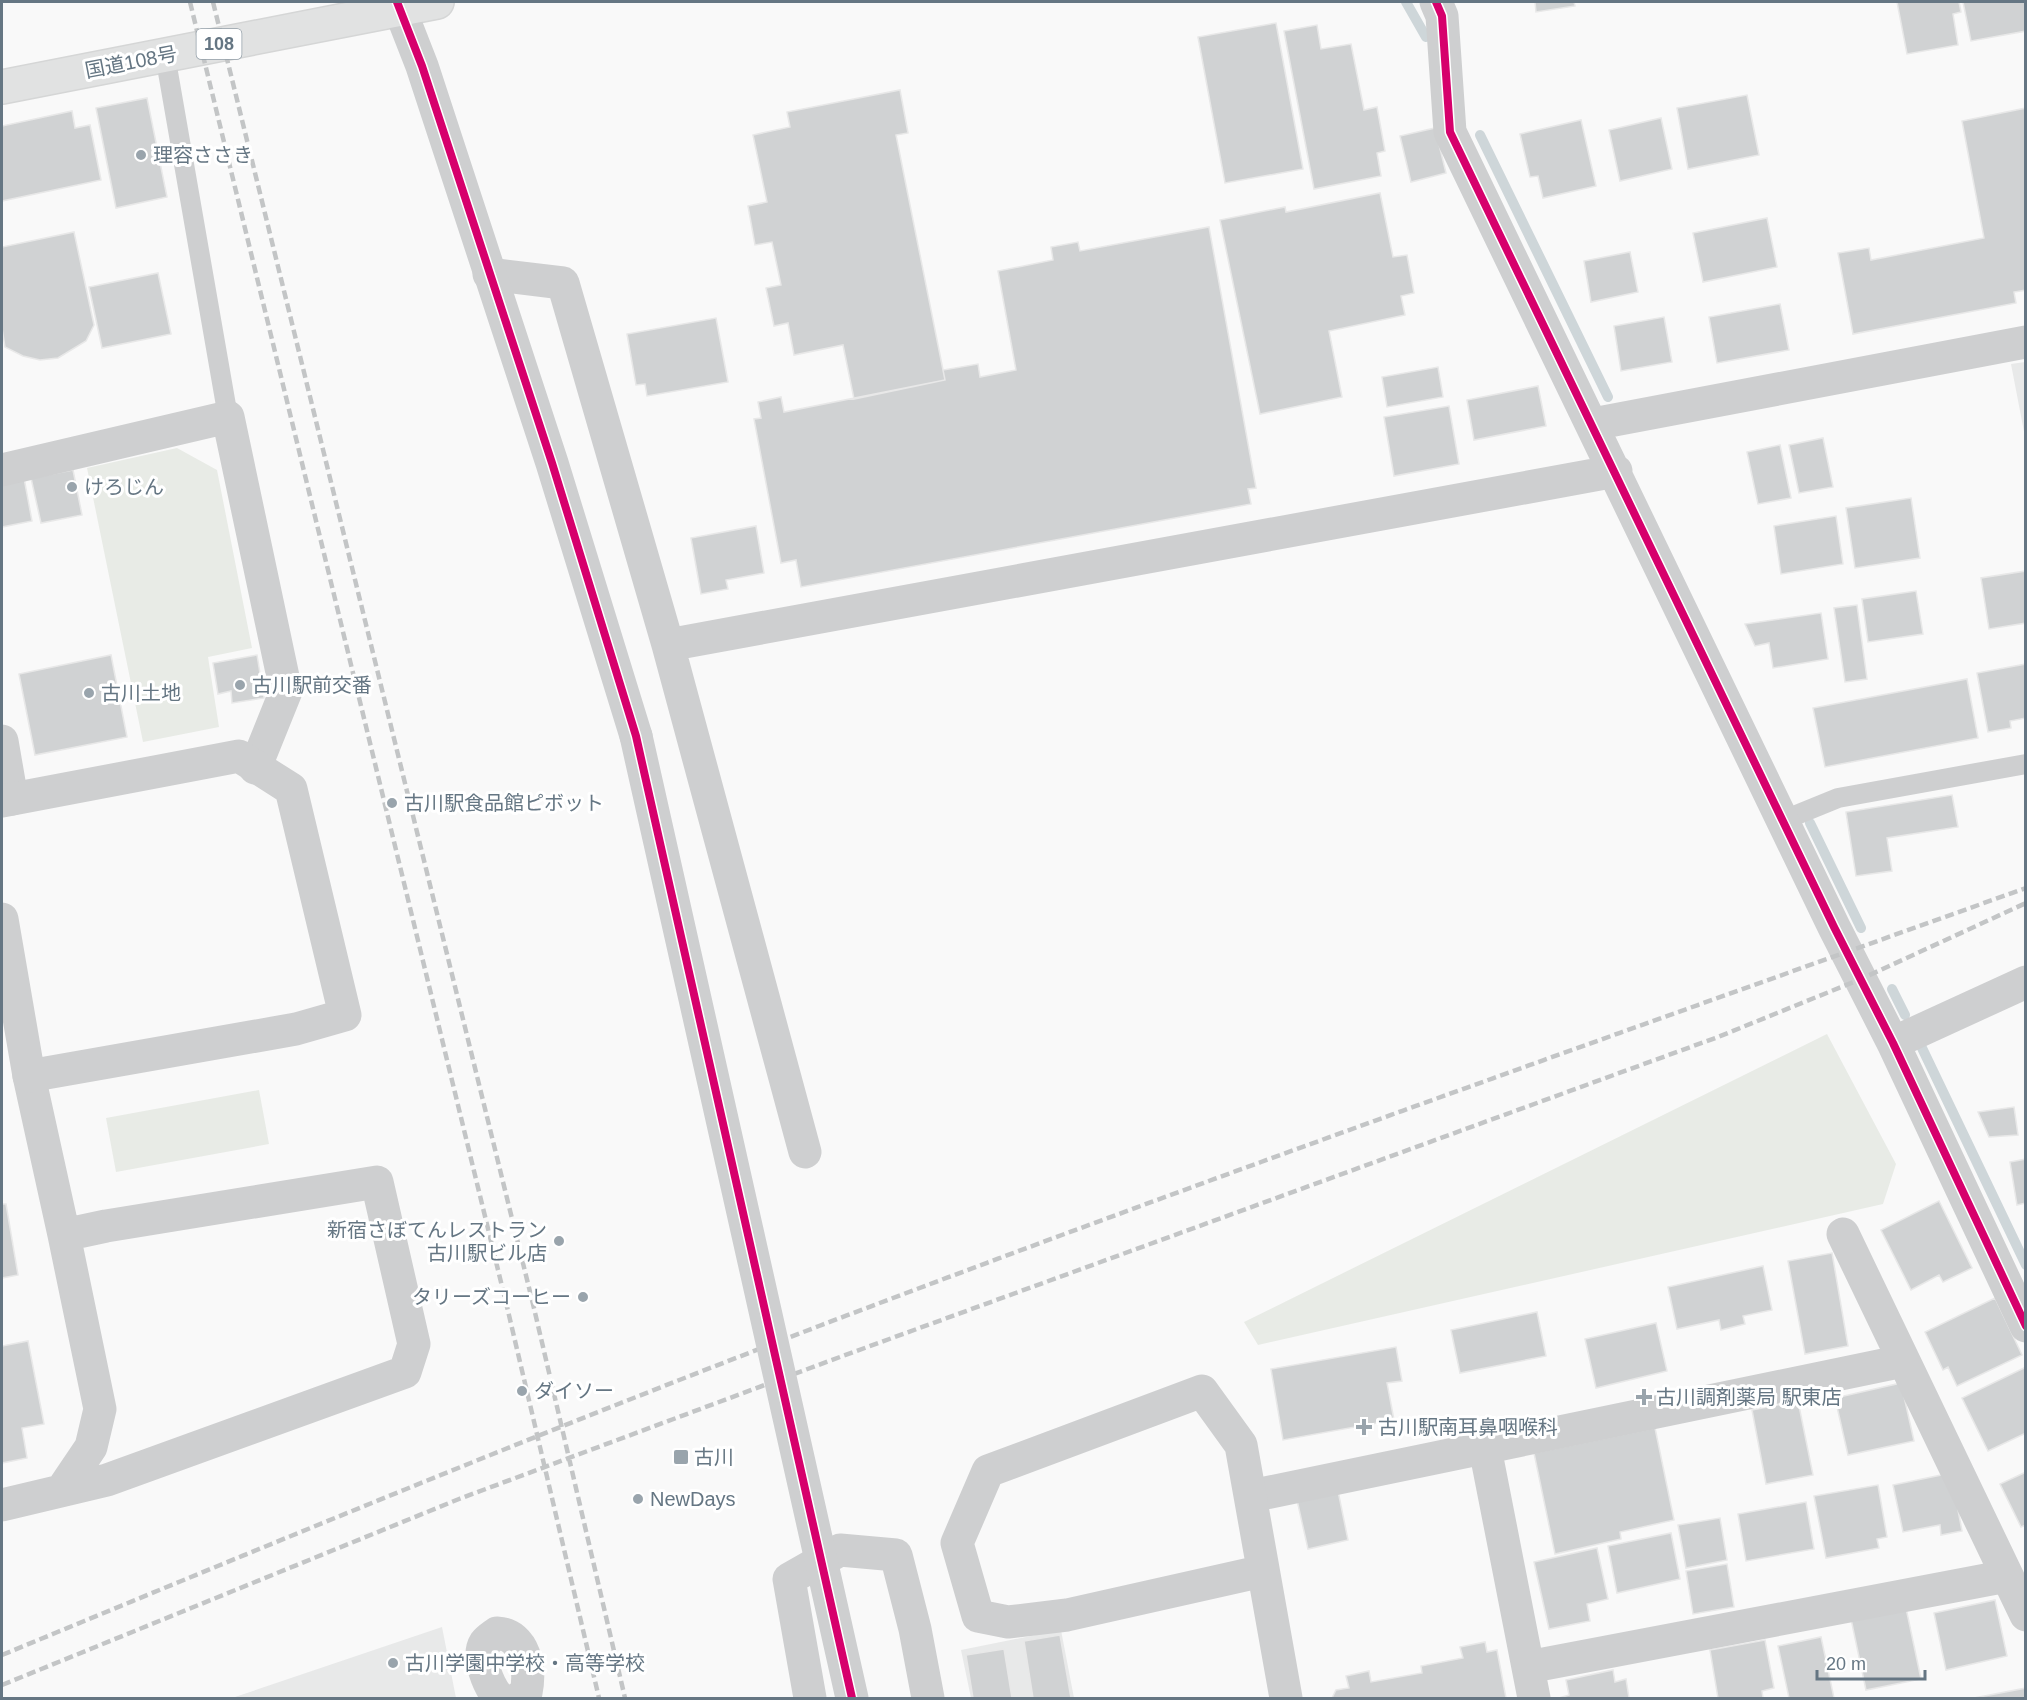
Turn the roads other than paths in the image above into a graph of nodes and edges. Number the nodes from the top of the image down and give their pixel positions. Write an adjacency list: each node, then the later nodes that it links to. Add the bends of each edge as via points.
1 (437, 2): 3 (highway, 国道108号 / 108)
2 (1436, 2): 9 (street, via 1442,16 1450,132)
3 (399, 5): 4 (highway, 国道108号 / 108); 6 (street)
4 (165, 55): 5 (highway, 国道108号 / 108); 8 (lane)
5 (2, 87)
6 (489, 274): 12 (street, via 563,283); 38 (street, bridge, via 636,736)
7 (2025, 342): 9 (street)
8 (228, 417): 10 (street); 15 (street, via 286,691)
9 (1593, 424): 11 (street)
10 (2, 470)
11 (1616, 471): 12 (street); 17 (street)
12 (668, 645): 22 (street)
13 (2, 741): 16 (street)
14 (2025, 764): 17 (lane, via 1838,798)
15 (255, 768): 16 (street, via 238,756); 21 (street, via 291,789 345,1015 296,1029)
16 (7, 800)
17 (1784, 819): 20 (street)
18 (2, 919): 21 (street)
19 (2025, 982): 20 (street)
20 (1893, 1043): 25 (street)
21 (29, 1076): 24 (street)
22 (805, 1152)
23 (1843, 1234): 26 (street)
24 (64, 1235): 28 (street, via 100,1409 91,1447); 28 (street, via 377,1182 414,1344 405,1372 107,1480)
25 (2025, 1326)
26 (1903, 1361): 27 (street); 32 (street)
27 (1485, 1448): 29 (street); 34 (street)
28 (62, 1490): 30 (street)
29 (1251, 1496): 31 (street); 31 (street, via 1241,1445 1202,1391 988,1471 957,1543 978,1617 1008,1622 1067,1615)
30 (2, 1505)
31 (1263, 1571): 40 (street)
32 (2007, 1576): 33 (street); 34 (street)
33 (2025, 1615)
34 (1528, 1667): 41 (street)
35 (499, 1698): 36 (street, via 492,1690 481,1654 496,1633 509,1633 520,1642 529,1680 526,1693)
36 (519, 1698)
37 (810, 1698): 39 (street, via 789,1580 840,1550 896,1555)
38 (852, 1698)
39 (928, 1698)
40 (1286, 1698)
41 (1534, 1698)

